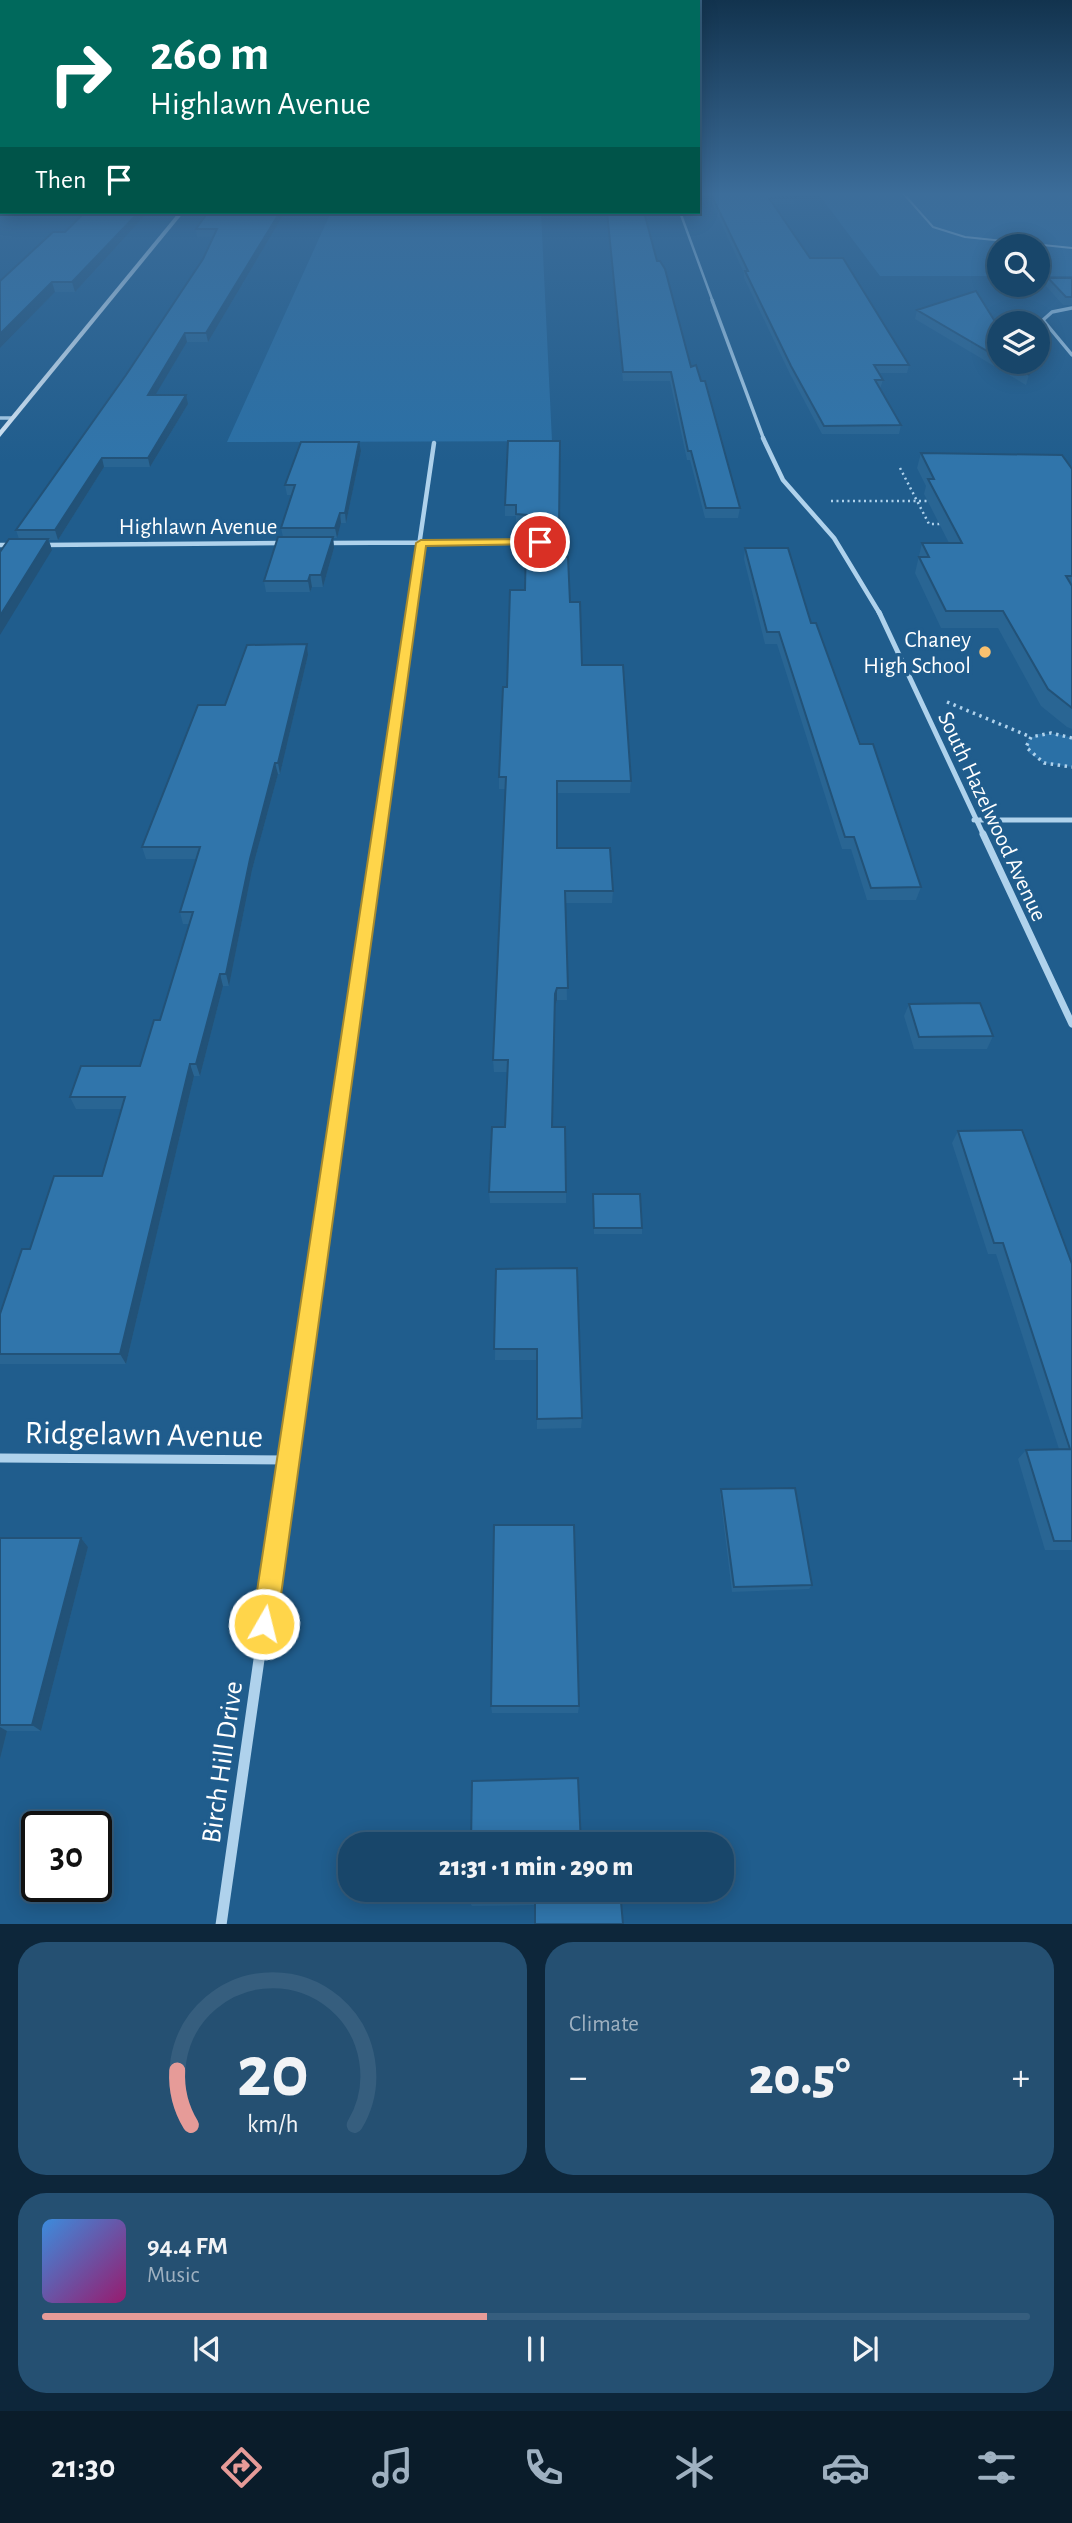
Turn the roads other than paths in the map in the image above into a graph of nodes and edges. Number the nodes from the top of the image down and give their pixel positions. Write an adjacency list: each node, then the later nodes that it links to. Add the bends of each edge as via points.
1 (124, 282): 6 (street)
2 (706, 282): 16 (street, South Hazelwood Avenue, via 767,449 783,480 834,538 881,616)
3 (1072, 308): 4 (street, via 1052,312 1043,320)
4 (1072, 355)
5 (0, 418): 6 (street)
6 (12, 418): 7 (street)
7 (0, 435)
8 (434, 443): 12 (street, Birch Hill Drive)
9 (538, 542): 12 (street)
10 (293, 543): 15 (street, Highlawn Avenue)
11 (321, 543): 12 (street)
12 (421, 543): 20 (street, Birch Hill Drive)
13 (0, 545): 14 (street)
14 (28, 545)
15 (42, 545)
16 (974, 820): 17 (street); 18 (street, South Hazelwood Avenue)
17 (1072, 820)
18 (1072, 1024)
19 (0, 1458): 20 (street, Ridgelawn Avenue)
20 (288, 1460): 21 (street, Birch Hill Drive)
21 (221, 1924)

